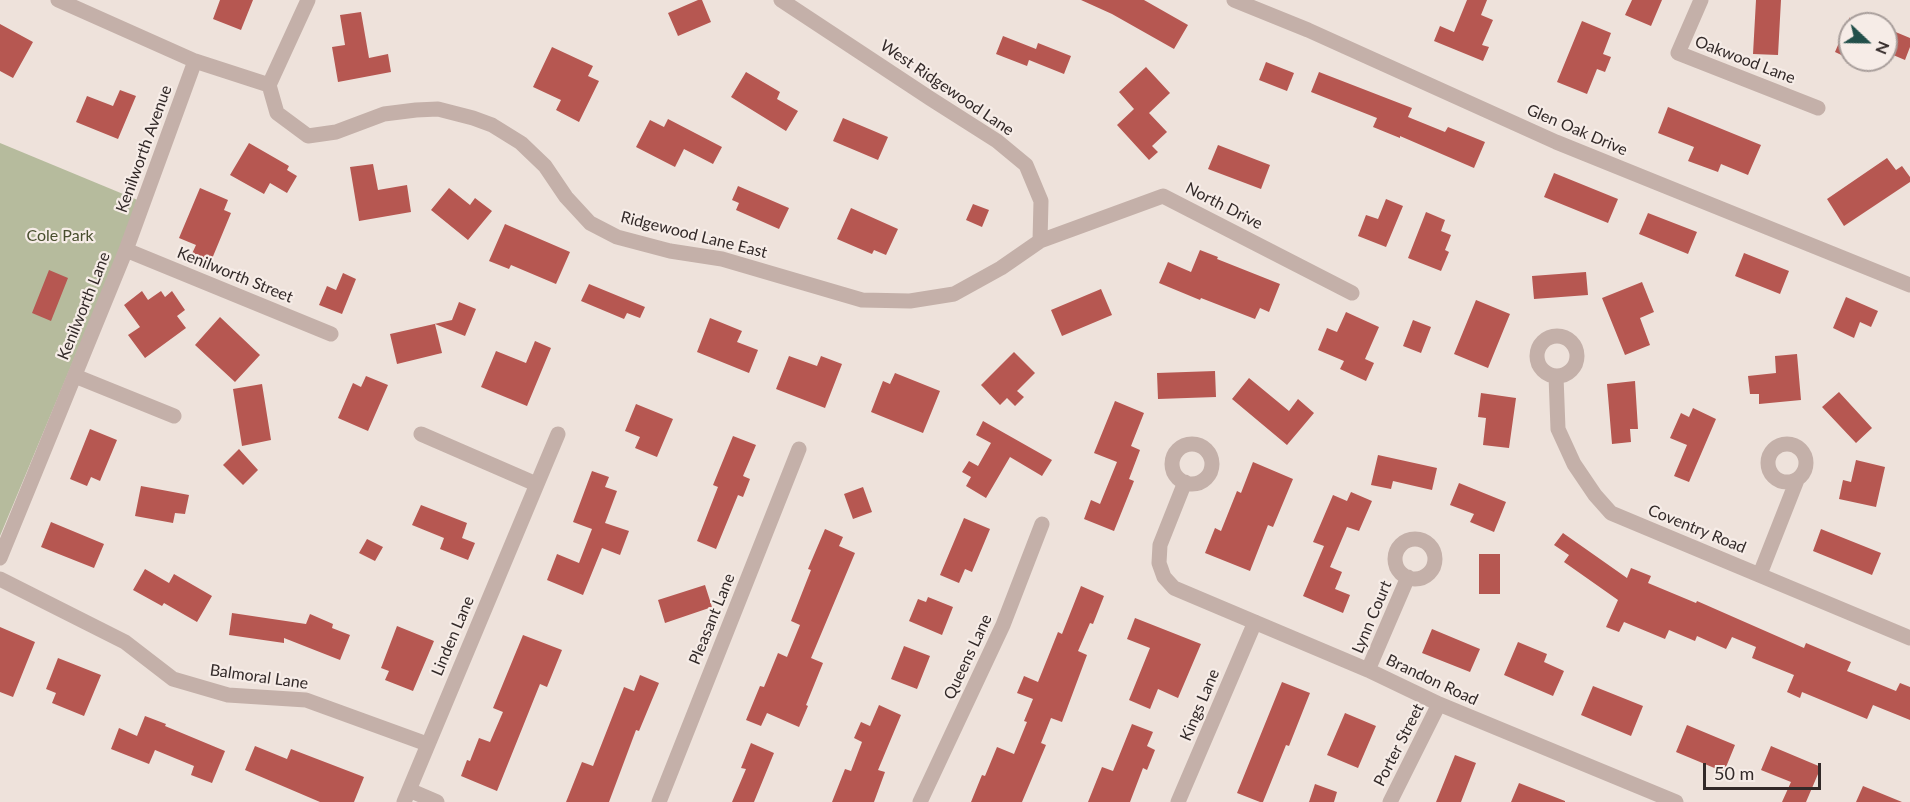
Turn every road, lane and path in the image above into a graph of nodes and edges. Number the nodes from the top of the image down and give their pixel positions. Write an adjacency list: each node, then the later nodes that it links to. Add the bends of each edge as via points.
1 (57, 0): 6 (street)
2 (308, 0): 7 (street)
3 (781, 0): 9 (street, West Ridgewood Lane, via 998,141 1026,165 1041,201)
4 (1234, 0): 11 (street, Glen Oak Drive, via 1556,142)
5 (1701, 0): 8 (street, Oakwood Lane, via 1678,53)
6 (195, 61): 7 (street); 10 (street, Kenilworth Avenue)
7 (269, 85): 9 (street, Ridgewood Lane East, via 277,114 308,136 336,132 384,114 416,110 438,108 473,118 521,143 545,166 590,223 617,237 722,259 862,300 910,301 954,294)
8 (1818, 108)
9 (1040, 241): 12 (street, North Drive, via 1163,196)
10 (126, 250): 13 (street, Kenilworth Street); 14 (street, Kenilworth Lane)
11 (1910, 285)
12 (1352, 293)
13 (331, 334)
14 (75, 376): 16 (street, Kenilworth Lane); 24 (street, Kenilworth Lane)
15 (1556, 376): 25 (street, Coventry Road, via 1557,429 1595,495 1611,513)
16 (174, 417)
17 (422, 434): 22 (street)
18 (558, 434): 22 (street, Linden Lane)
19 (799, 449): 35 (street, Pleasant Lane)
20 (1797, 480): 25 (street)
21 (1185, 483): 28 (street, Brandon Road, via 1160,545 1159,563 1164,577 1174,588)
22 (536, 484): 32 (street, Linden Lane)
23 (1042, 524): 36 (street, Queens Lane, via 1003,625)
24 (0, 558)
25 (1760, 574): 29 (street, Coventry Road)
26 (1408, 577): 30 (street, Lynn Court)
27 (0, 579): 32 (street, Balmoral Lane, via 125,642 174,680 228,695 306,700)
28 (1255, 622): 30 (street, Brandon Road); 37 (street, Kings Lane)
29 (1910, 638)
30 (1368, 670): 31 (street, Brandon Road)
31 (1439, 704): 38 (street, Porter Street); 39 (street, Brandon Road)
32 (427, 744): 33 (street, Linden Lane)
33 (406, 796): 34 (street)
34 (437, 802)
35 (659, 802)
36 (920, 802)
37 (1178, 802)
38 (1390, 802)
39 (1676, 802)

